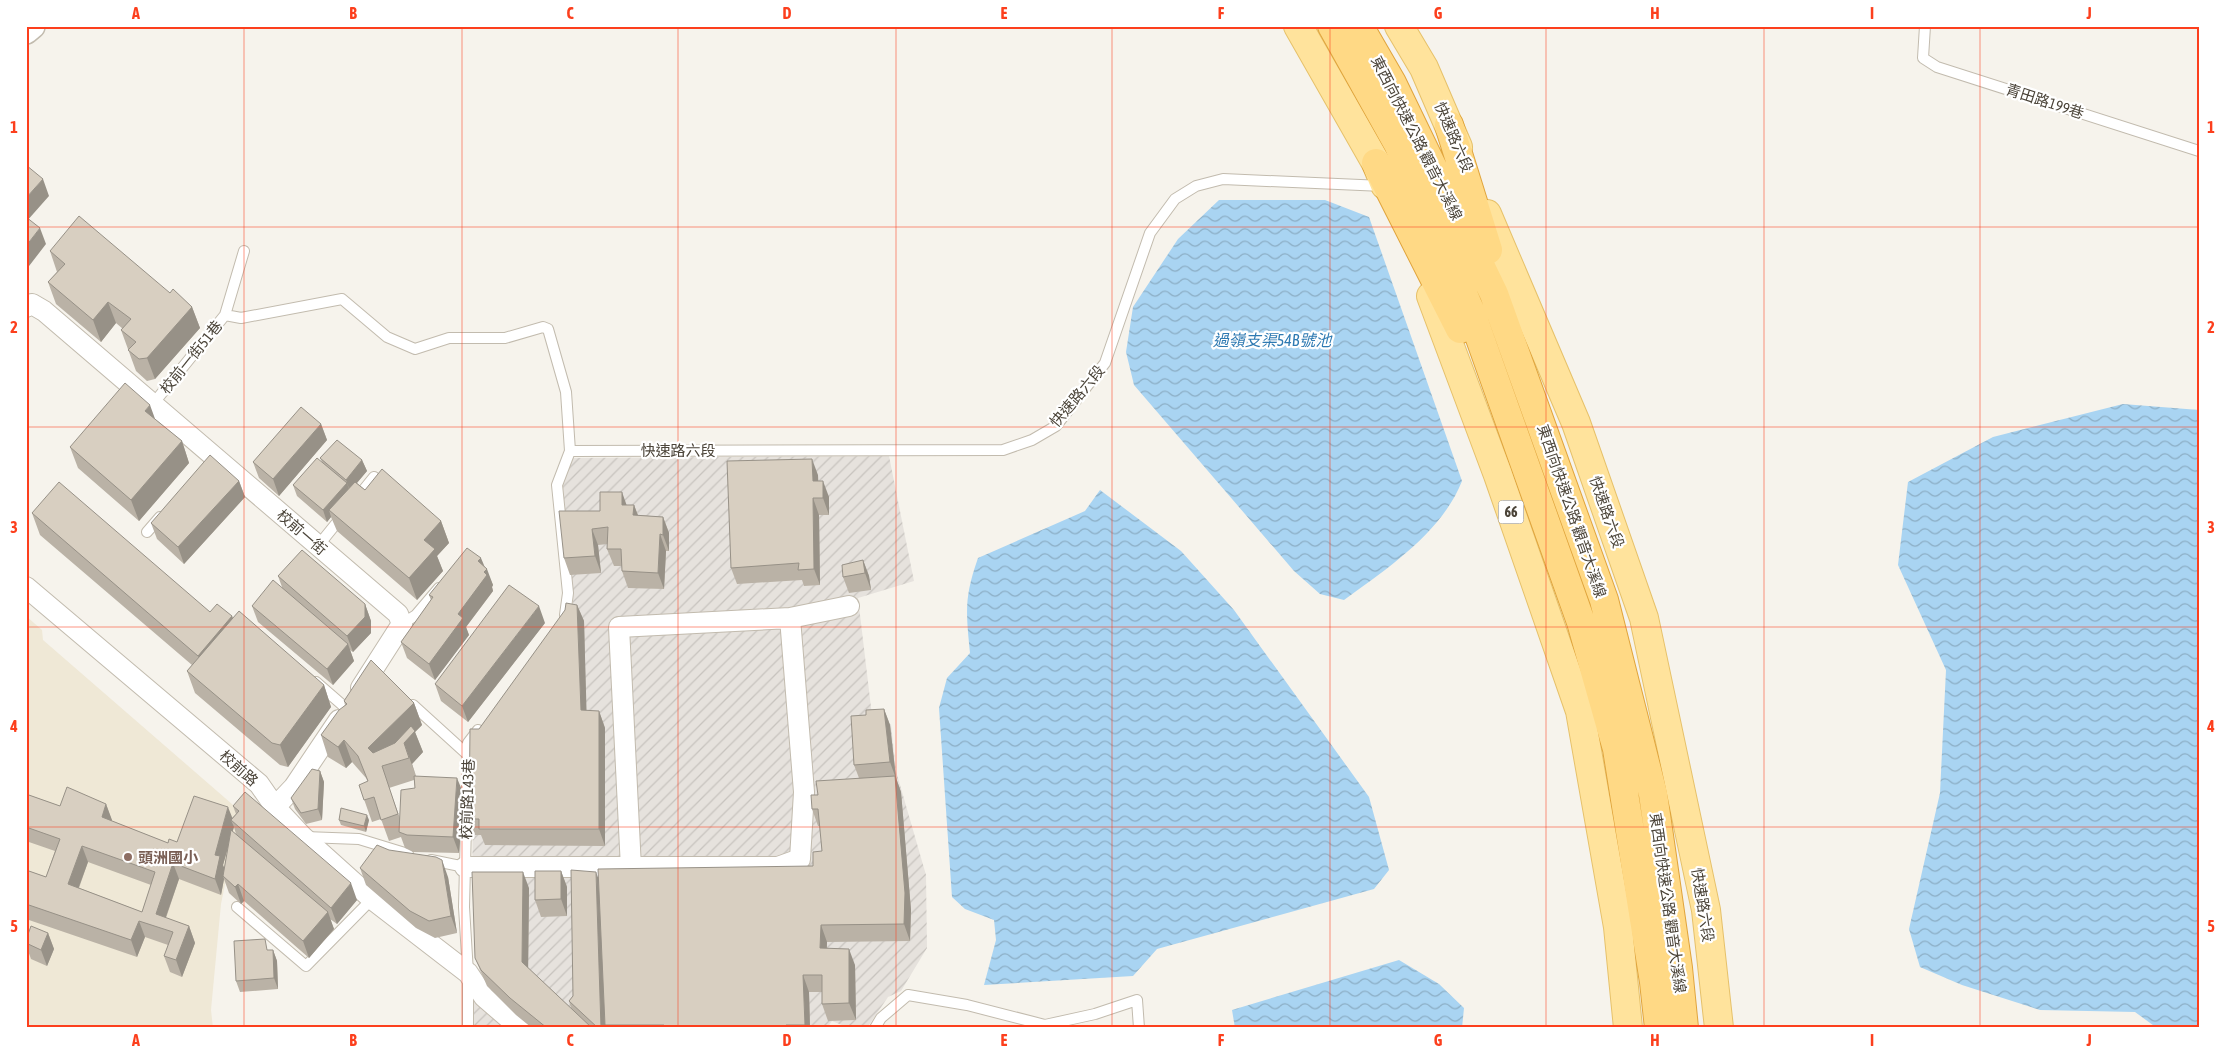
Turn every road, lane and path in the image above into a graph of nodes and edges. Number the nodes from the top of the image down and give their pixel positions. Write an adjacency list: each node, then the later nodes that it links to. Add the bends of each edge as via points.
1 (32, 26): 7 (street)
2 (1298, 26): 10 (main road, 66)
3 (1332, 26): 17 (highway, 東西向快速公路 觀音大溪線 / 66, via 1398,144 1470,310)
4 (1359, 26): 15 (highway, 東西向快速公路 觀音大溪線, via 1392,83 1494,294)
5 (1399, 26): 8 (main road, 快速路六段, via 1424,68)
6 (1925, 26): 9 (lane, 青田路199巷, via 1923,58 1937,67)
7 (26, 31)
8 (1449, 125): 15 (highway); 47 (main road, 快速路六段, via 1576,423 1644,618 1706,910)
9 (2199, 151)
10 (1381, 174): 16 (lane, 快速路六段, via 1223,180 1196,186 1175,199 1150,233 1105,363 1056,426 1032,440 1003,450); 17 (highway); 44 (main road, 66, via 1444,327 1580,711 1618,927)
11 (244, 251): 13 (lane, 校前一街51巷)
12 (26, 307): 14 (street, 校前一街, via 32,304 44,311)
13 (225, 315): 14 (lane, 校前一街51巷); 16 (lane, via 241,318 342,299 388,337 415,349 449,338 505,338 543,327 548,329 566,392)
14 (153, 404): 21 (street, 校前一街, via 210,458)
15 (1549, 445): 46 (highway, 東西向快速公路 觀音大溪線, via 1604,600 1653,794)
16 (570, 450): 27 (lane, via 557,485 568,592 564,620)
17 (1523, 455): 45 (highway, 東西向快速公路 觀音大溪線 / 66, via 1581,622 1617,750)
18 (374, 477): 21 (lane)
19 (165, 511): 20 (lane)
20 (147, 532)
21 (318, 546): 26 (street, 校前一街, via 398,614)
22 (447, 579): 26 (lane, via 416,615)
23 (26, 587): 33 (street, 校前路, via 259,784)
24 (849, 606): 25 (street)
25 (790, 618): 36 (street, via 804,792 800,859 778,867); 36 (street, via 619,627)
26 (402, 624): 30 (street)
27 (558, 628)
28 (304, 673): 30 (lane)
29 (413, 705): 32 (lane)
30 (347, 709): 33 (street, via 294,787)
31 (486, 720): 32 (lane, 校前路143巷, via 468,743)
32 (468, 755): 35 (lane, 校前路143巷)
33 (275, 807): 34 (street, 校前路)
34 (303, 837): 35 (lane, via 359,839 401,853); 37 (street, 校前路)
35 (465, 867): 36 (street); 39 (lane, 校前路143巷)
36 (631, 868)
37 (372, 899): 38 (lane, via 306,966); 39 (street, 校前路)
38 (237, 907)
39 (468, 973): 40 (lane, 校前路143巷); 41 (street, 校前路, via 484,997)
40 (468, 1028)
41 (520, 1028)
42 (875, 1028): 43 (lane, via 881,1018 908,995 967,1005 1045,1025 1095,1014 1136,1000)
43 (1139, 1028)
44 (1628, 1028)
45 (1659, 1028)
46 (1684, 1028)
47 (1719, 1028)

